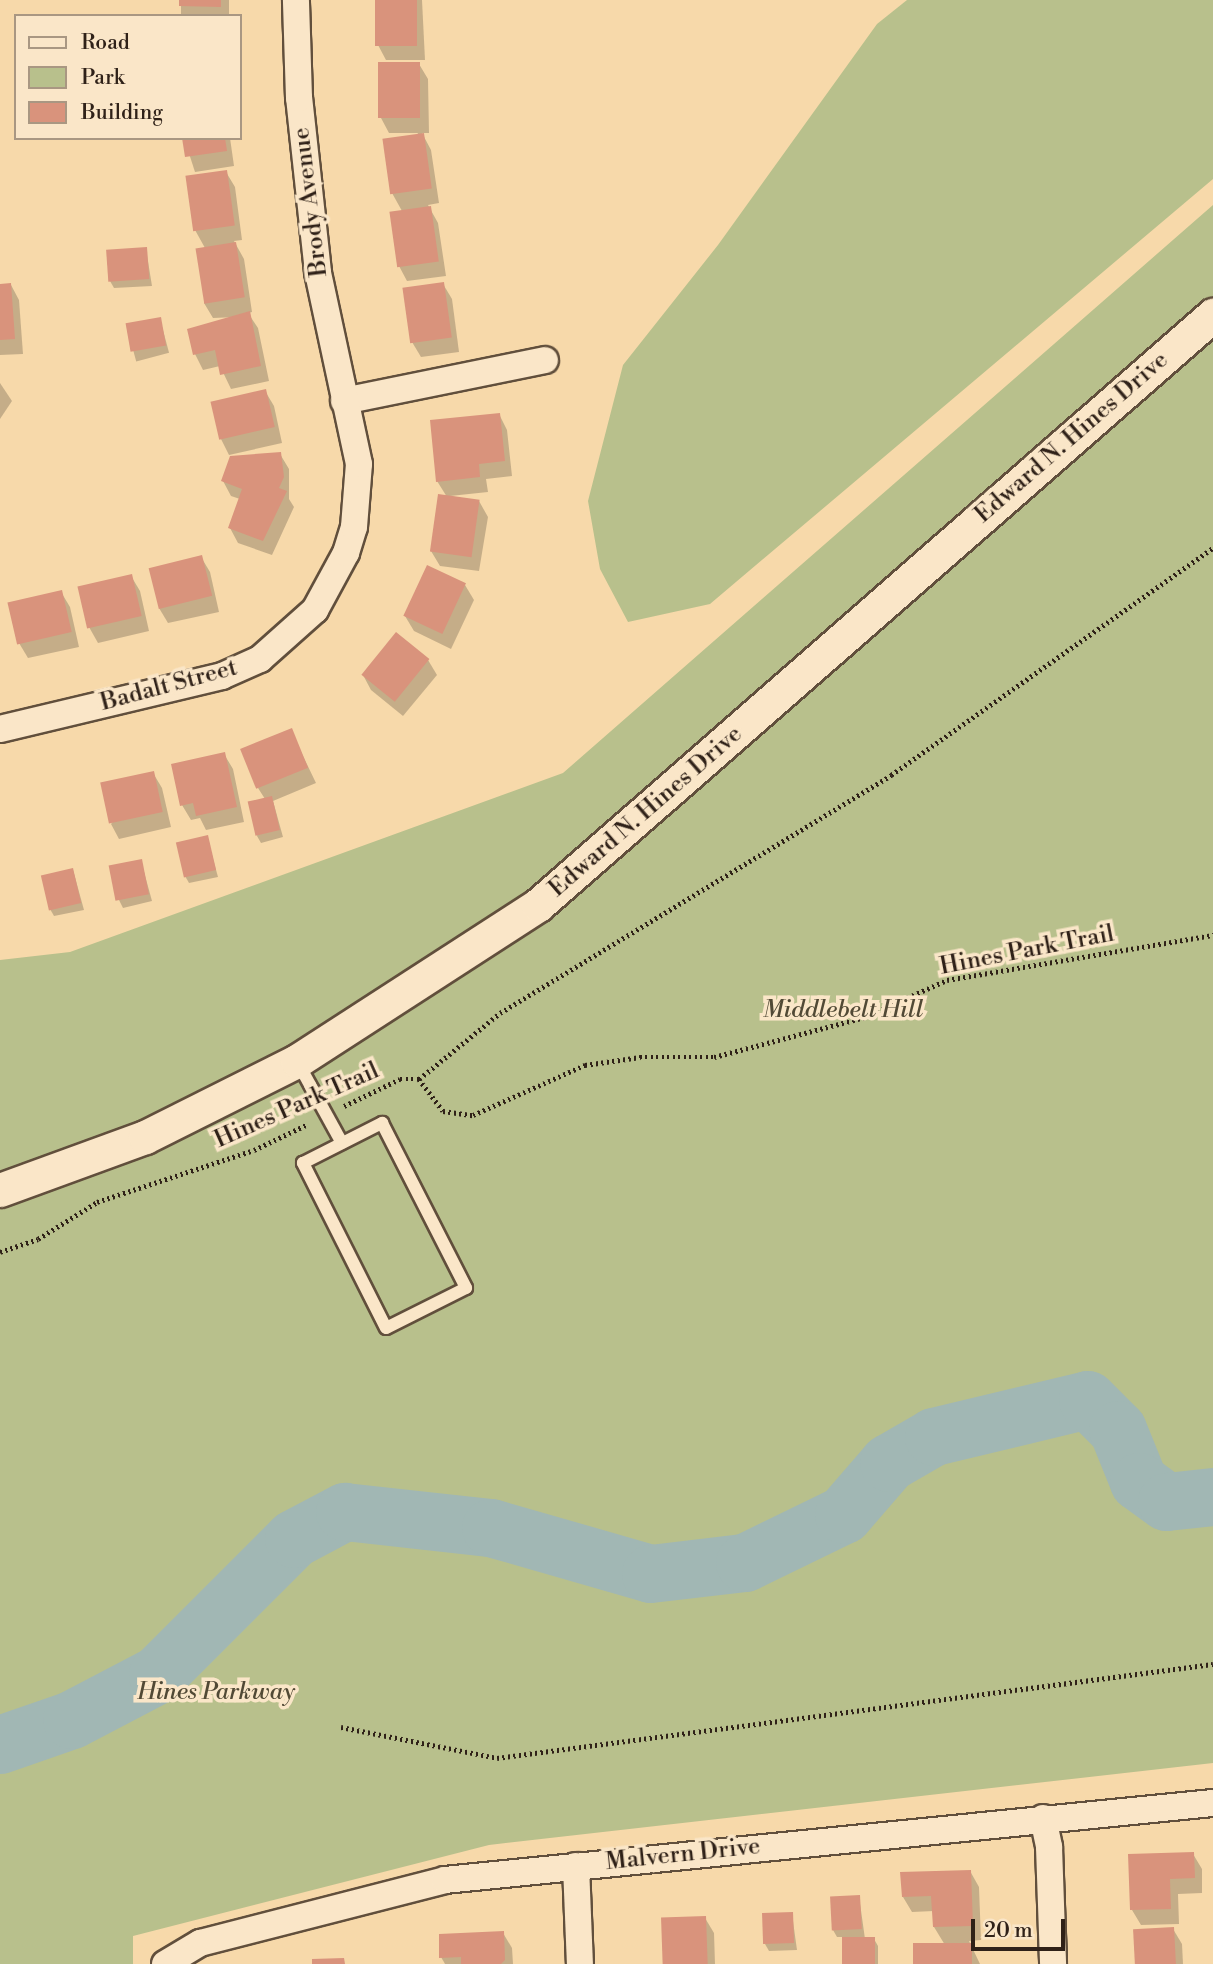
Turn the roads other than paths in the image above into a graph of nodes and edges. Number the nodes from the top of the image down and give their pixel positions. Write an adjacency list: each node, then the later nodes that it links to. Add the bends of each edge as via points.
1 (296, 0): 4 (street, Brody Avenue, via 305,173 318,272)
2 (1213, 315): 6 (street, Edward N. Hines Drive, via 538,905)
3 (545, 360): 4 (street)
4 (344, 401): 5 (street, Badalt Street, via 359,464 354,527 334,582 293,634 260,659 222,676)
5 (0, 729)
6 (297, 1061): 7 (lane); 8 (street, Edward N. Hines Drive, via 145,1137)
7 (342, 1143): 7 (lane, via 303,1163 386,1328 466,1288 382,1123)
8 (0, 1190)
9 (1213, 1802): 10 (street, Malvern Drive)
10 (1043, 1818): 11 (street, Malvern Drive); 14 (street, via 1049,1847)
11 (576, 1866): 12 (street, Malvern Drive, via 408,1886 200,1943); 13 (street)
12 (165, 1964)
13 (580, 1964)
14 (1054, 1964)

